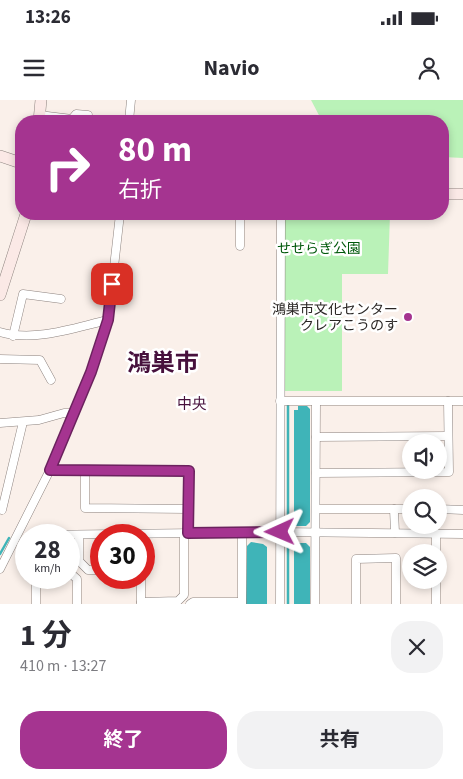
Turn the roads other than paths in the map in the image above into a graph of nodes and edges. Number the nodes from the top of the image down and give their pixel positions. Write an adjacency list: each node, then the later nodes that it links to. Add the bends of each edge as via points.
1 (41, 100): 3 (street)
2 (131, 100): 6 (street)
3 (39, 115)
4 (75, 115): 5 (street)
5 (88, 115)
6 (130, 115)
7 (0, 156): 8 (street)
8 (15, 161)
9 (449, 194): 10 (street)
10 (463, 194)
11 (24, 220): 16 (street)
12 (119, 220): 18 (street)
13 (240, 220): 15 (street)
14 (281, 220): 23 (street)
15 (240, 246)
16 (0, 295)
17 (60, 299): 20 (street, via 23,294)
18 (108, 320): 20 (street, via 38,336); 27 (street)
19 (0, 332): 20 (street)
20 (13, 336)
21 (0, 359): 22 (street, via 40,360)
22 (51, 380)
23 (280, 401): 26 (street); 43 (street)
24 (448, 401): 25 (street); 26 (street); 30 (street)
25 (463, 401)
26 (316, 402): 31 (street)
27 (75, 413): 28 (street); 32 (street)
28 (23, 422): 29 (street); 39 (street)
29 (0, 423)
30 (448, 436): 31 (street); 34 (street, via 449,472)
31 (316, 437): 34 (street)
32 (50, 470): 33 (street); 42 (street)
33 (85, 470): 35 (street, via 85,508); 35 (street, via 189,471)
34 (316, 473): 40 (street)
35 (188, 509): 44 (street)
36 (394, 509): 37 (street); 40 (street); 46 (street)
37 (402, 509)
38 (447, 509): 41 (street)
39 (2, 510)
40 (316, 510): 49 (street)
41 (463, 510)
42 (27, 524)
43 (280, 532): 45 (street); 49 (street); 67 (street)
44 (186, 533): 45 (street); 48 (street); 62 (street, via 184,595 178,601)
45 (242, 533): 63 (street)
46 (395, 533): 47 (street); 49 (street)
47 (402, 533)
48 (155, 534)
49 (315, 534): 68 (street)
50 (436, 534): 53 (street)
51 (447, 534): 52 (street)
52 (463, 534)
53 (436, 544)
54 (15, 546): 56 (street)
55 (80, 561): 57 (street)
56 (0, 569)
57 (90, 570)
58 (36, 589): 64 (street)
59 (77, 589): 65 (street)
60 (142, 589): 62 (street)
61 (436, 589): 71 (street)
62 (141, 603)
63 (242, 603): 66 (street)
64 (36, 604)
65 (77, 604)
66 (190, 604)
67 (280, 604)
68 (315, 604)
69 (356, 604): 70 (street, via 356,559 396,558)
70 (396, 604)
71 (436, 604)

